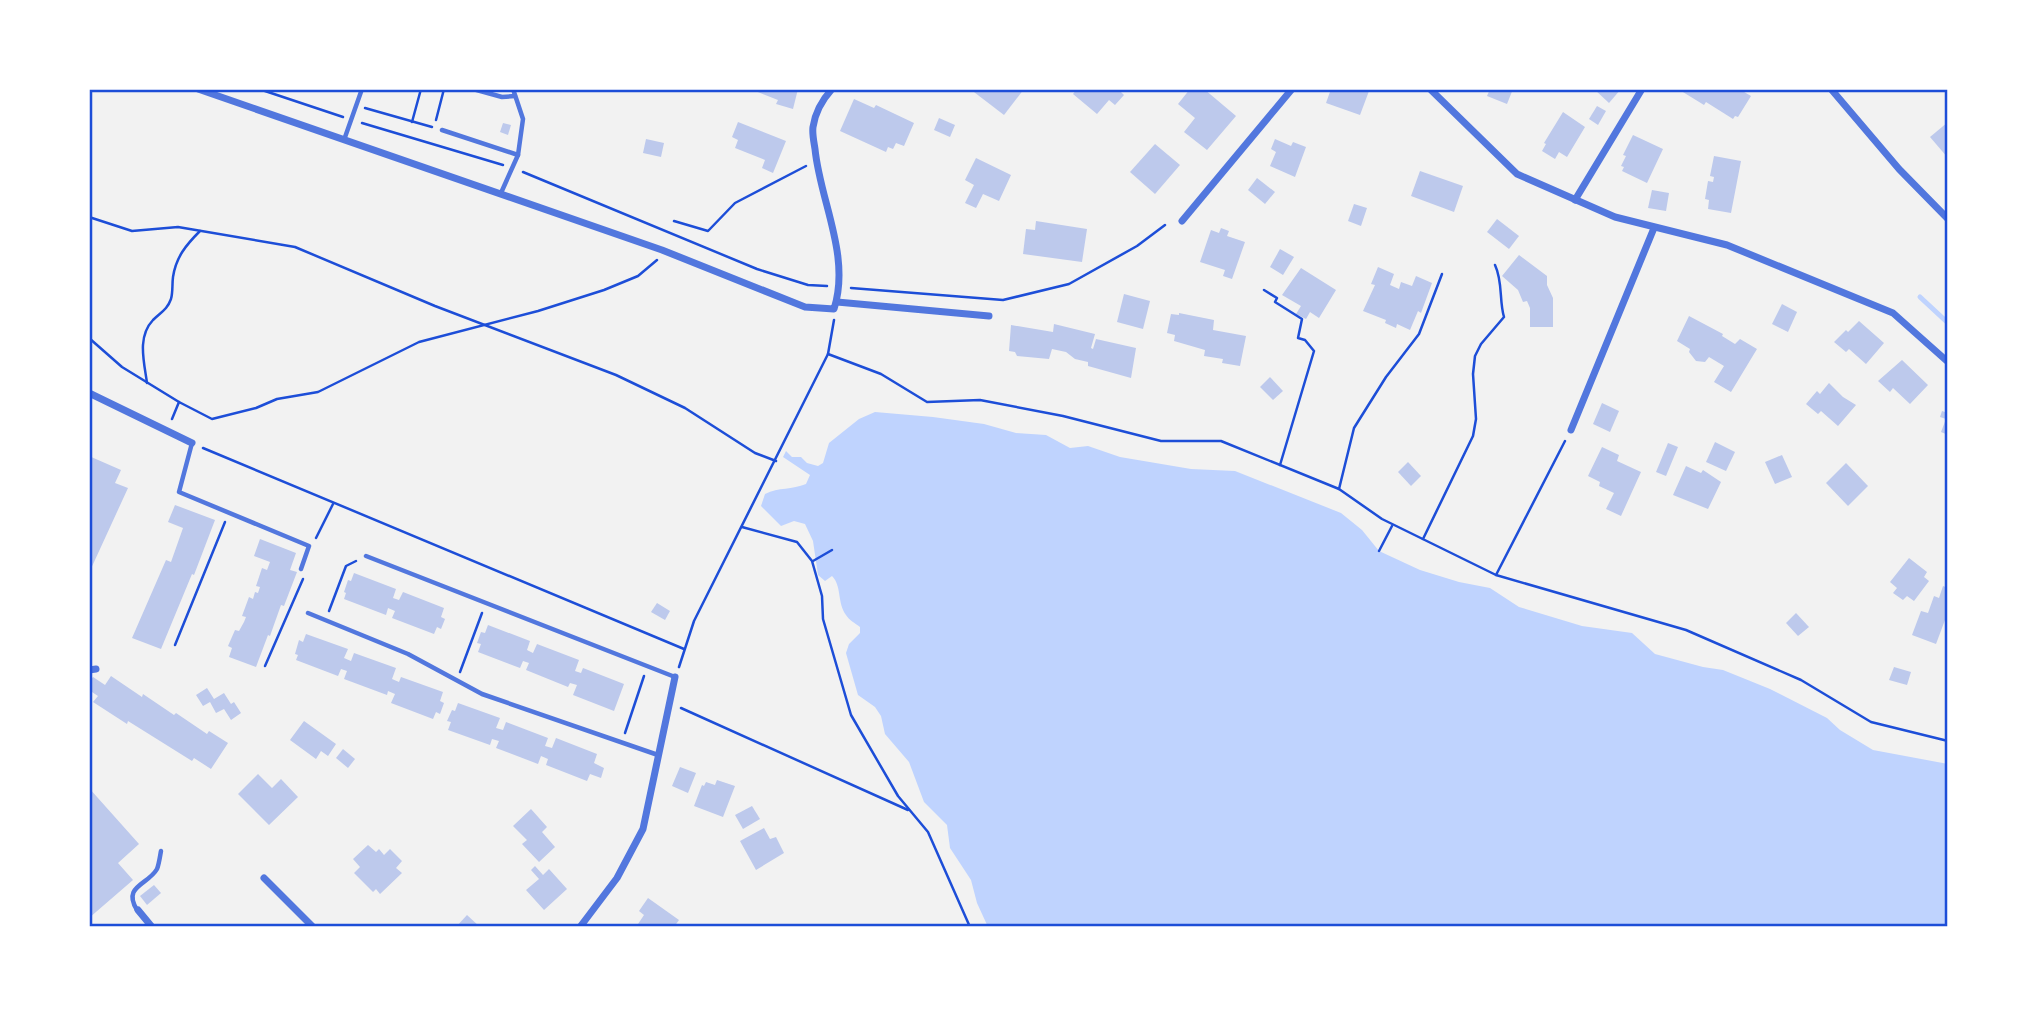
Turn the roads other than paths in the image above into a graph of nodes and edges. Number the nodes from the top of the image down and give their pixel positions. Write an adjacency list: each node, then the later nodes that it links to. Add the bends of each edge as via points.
1 (362, 89): 12 (lane)
2 (473, 89): 10 (lane)
3 (513, 89): 10 (lane)
4 (832, 89): 19 (street, via 822,100 813,127 817,169 837,248)
5 (1292, 89): 17 (street)
6 (1430, 89): 15 (street, via 1517,174)
7 (1642, 89): 15 (street)
8 (1831, 89): 16 (street)
9 (203, 90): 12 (street)
10 (515, 96): 13 (lane, via 523,119)
11 (442, 130): 13 (lane)
12 (344, 141): 14 (street)
13 (518, 155): 14 (lane)
14 (501, 193): 19 (street, via 805,307)
15 (1575, 201): 18 (street)
16 (1948, 219)
17 (1182, 221)
18 (1654, 228): 21 (street, via 1727,245 1893,313); 23 (street)
19 (836, 306): 20 (street)
20 (989, 316)
21 (1948, 362)
22 (89, 393): 24 (street)
23 (1571, 430)
24 (192, 443): 26 (lane, via 179,492 309,546)
25 (366, 556): 28 (lane)
26 (301, 569)
27 (308, 614): 29 (lane, via 408,654 482,694)
28 (676, 677): 29 (street)
29 (658, 755): 35 (street, via 643,829 617,878)
30 (161, 852): 32 (lane, via 156,870 133,893)
31 (264, 878): 34 (street)
32 (138, 911): 33 (street)
33 (152, 927)
34 (313, 927)
35 (580, 927)

